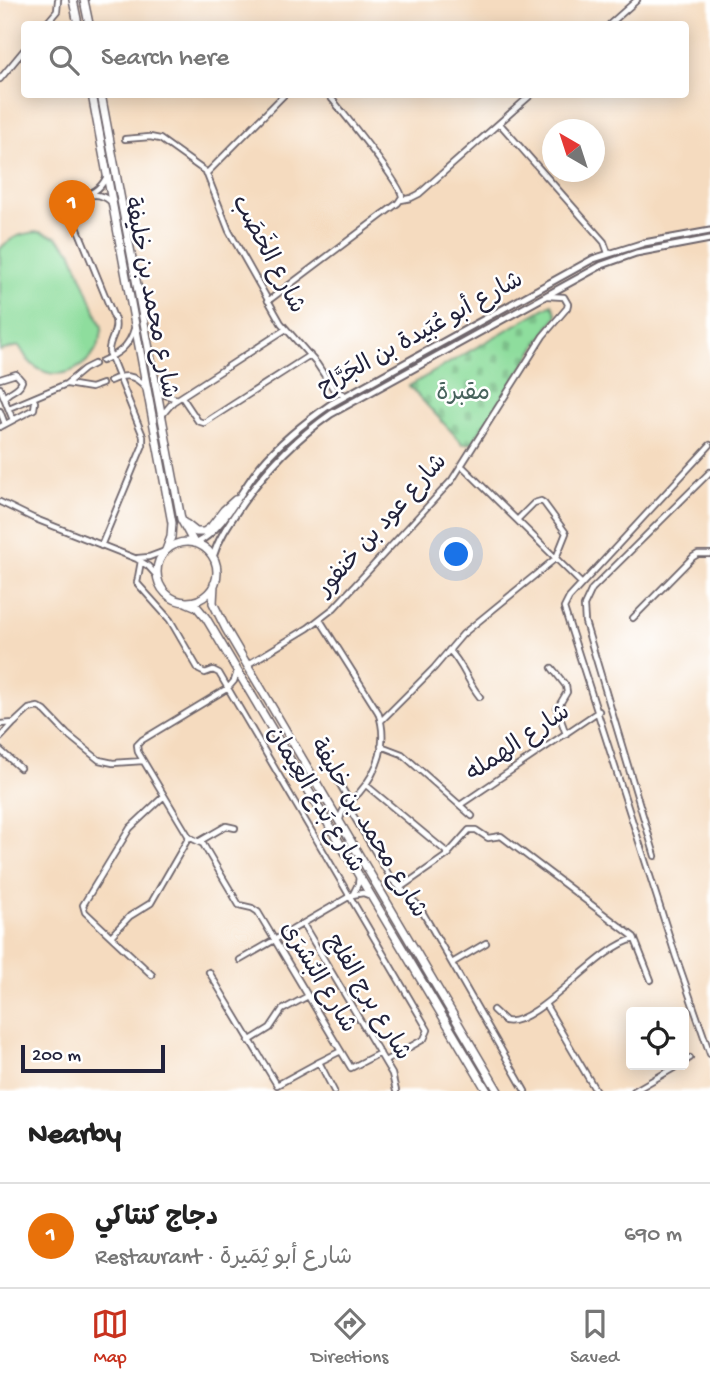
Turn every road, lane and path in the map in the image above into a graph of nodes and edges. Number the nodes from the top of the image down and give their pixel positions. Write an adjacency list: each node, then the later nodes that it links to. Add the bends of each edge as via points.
1 (58, 0): 5 (street)
2 (74, 0): 6 (highway)
3 (84, 0): 7 (highway)
4 (637, 0): 8 (street)
5 (48, 21)
6 (78, 21)
7 (88, 21)
8 (613, 21)
9 (21, 54): 10 (street)
10 (0, 79)
11 (93, 98): 19 (highway, شارع محمد بن خليفة)
12 (102, 98): 50 (highway, شارع محمد بن خليفة)
13 (281, 98): 18 (street)
14 (331, 98): 22 (street, via 390,172 401,189)
15 (529, 98): 16 (street)
16 (500, 124): 22 (street, via 419,194); 29 (street, via 604,242)
17 (125, 139): 18 (street, شارع الخَصَب, via 160,139)
18 (206, 173): 31 (street, شارع الخَصَب, via 226,226)
19 (107, 177): 21 (street); 23 (highway, شارع محمد بن خليفة)
20 (71, 195): 21 (street); 24 (street); 25 (street, via 63,194 58,200 58,208)
21 (89, 195): 23 (street, via 103,195); 24 (street)
22 (401, 200): 31 (street)
23 (111, 202): 32 (highway, شارع محمد بن خليفة)
24 (76, 208): 25 (street); 26 (street)
25 (65, 213): 26 (street)
26 (75, 222): 36 (street, via 115,320)
27 (710, 232): 29 (main road, شارع أبو عُبَيدة بن الجَرَّاح)
28 (710, 239): 30 (main road, شارع أبو عُبَيدة بن الجَرَّاح, via 614,260)
29 (608, 253): 51 (main road, شارع أبو عُبَيدة بن الجَرَّاح)
30 (542, 296): 62 (street, شارع عود بن خنفور, via 564,297 567,308 475,440); 72 (main road, شارع أبو عُبَيدة بن الجَرَّاح, via 344,406 305,433 251,490 220,537)
31 (268, 302): 33 (street, شارع الخَصَب)
32 (135, 325): 34 (street); 49 (highway, شارع محمد بن خليفة)
33 (285, 329): 35 (street, شارع الخَصَب); 54 (street)
34 (124, 348): 36 (street); 40 (street, via 117,366)
35 (310, 355): 48 (street, شارع الخَصَب); 54 (street, via 204,423)
36 (110, 357): 37 (street); 41 (street)
37 (102, 360)
38 (94, 364): 39 (street)
39 (80, 373): 44 (street); 46 (street)
40 (126, 375): 41 (street); 49 (street, via 140,381)
41 (119, 377): 43 (street); 69 (street, via 144,441)
42 (0, 379): 52 (street, via 16,373 22,381)
43 (110, 381)
44 (66, 384): 46 (street); 53 (street)
45 (102, 384): 46 (street)
46 (85, 387)
47 (0, 388): 52 (street)
48 (334, 390): 51 (street); 55 (street)
49 (147, 391): 70 (highway, شارع محمد بن خليفة, via 172,523)
50 (158, 392): 54 (street); 58 (highway, شارع محمد بن خليفة)
51 (347, 395): 55 (main road, شارع أبو عُبَيدة بن الجَرَّاح)
52 (4, 398): 56 (street)
53 (33, 398): 56 (street); 59 (street, via 34,409)
54 (180, 398): 58 (street)
55 (331, 404): 64 (main road, شارع أبو عُبَيدة بن الجَرَّاح, via 274,450)
56 (9, 408): 59 (street)
57 (0, 411): 60 (street)
58 (162, 414): 66 (highway, شارع محمد بن خليفة)
59 (13, 419): 60 (street)
60 (3, 425)
61 (710, 445): 78 (street)
62 (463, 467): 67 (street); 81 (street, شارع عود بن خنفور)
63 (710, 472): 111 (street, via 592,589 584,606)
64 (235, 500): 66 (highway, via 204,531 192,530); 68 (main road, شارع أبو عُبَيدة بن الجَرَّاح, via 209,536)
65 (0, 502): 69 (street)
66 (181, 519): 68 (highway, شارع محمد بن خليفة)
67 (517, 520): 74 (street); 74 (street, via 534,503 544,502 566,533)
68 (195, 543): 70 (highway, via 179,543); 72 (highway)
69 (101, 546): 73 (street)
70 (165, 551): 73 (street); 76 (highway)
71 (710, 554): 80 (street, via 693,557)
72 (213, 557): 77 (highway, via 217,570)
73 (133, 558): 75 (street)
74 (556, 558): 78 (street); 82 (street)
75 (141, 561): 76 (street); 86 (street, شارع بَدع العِيمان, via 138,585 170,620 199,670 216,670)
76 (157, 576): 79 (highway, via 166,594)
77 (214, 584): 79 (highway, via 202,598); 83 (highway, شارع محمد بن خليفة, via 215,609)
78 (582, 584): 89 (street, via 564,608)
79 (185, 602): 84 (highway, شارع محمد بن خليفة, via 202,612)
80 (633, 618)
81 (320, 620): 83 (street, شارع عود بن خنفور); 90 (street)
82 (449, 650): 88 (street); 90 (street)
83 (247, 665): 103 (highway, شارع محمد بن خليفة)
84 (237, 668): 86 (street); 87 (highway, شارع محمد بن خليفة)
85 (552, 668): 93 (street, via 566,686 557,709)
86 (228, 688): 87 (street, via 239,685); 97 (street, via 139,742 136,749); 114 (street, شارع بَدع العِيمان)
87 (249, 689): 112 (highway, شارع محمد بن خليفة)
88 (480, 697)
89 (599, 711): 93 (street, شارع الهمله); 132 (street)
90 (381, 722): 95 (street)
91 (14, 723): 92 (street); 94 (street); 97 (street, via 38,707 99,760)
92 (0, 724)
93 (566, 734): 104 (street, شارع الهمله)
94 (0, 738)
95 (381, 746): 100 (street, via 375,773); 104 (street, via 402,754)
96 (0, 750): 99 (street)
97 (143, 761): 101 (street)
98 (330, 767): 102 (street)
99 (20, 768)
100 (366, 785): 102 (street); 110 (street)
101 (164, 796): 108 (street); 117 (street, via 130,828 84,901 85,912)
102 (348, 804): 103 (street, via 338,809); 106 (street); 113 (street)
103 (330, 805): 106 (highway, شارع محمد بن خليفة)
104 (460, 805): 105 (street)
105 (471, 816)
106 (340, 824): 139 (highway, شارع محمد بن خليفة)
107 (236, 828): 109 (street, via 226,826)
108 (189, 837): 109 (street); 117 (street, via 151,904)
109 (200, 841): 119 (street, شارع البُشرَى, via 237,902 258,912)
110 (449, 853): 113 (street); 118 (street, via 472,829 488,838 505,837)
111 (655, 856)
112 (359, 876): 114 (street); 115 (highway, شارع محمد بن خليفة)
113 (400, 888): 122 (street, via 419,906)
114 (351, 895): 115 (street); 116 (street); 133 (street, شارع بَدع العِيمان, via 428,1030 424,1039)
115 (372, 897): 138 (highway, شارع محمد بن خليفة)
116 (303, 924): 119 (street); 131 (street, شارع برج الفلج)
117 (110, 936): 124 (street)
118 (636, 939): 125 (street); 127 (street, via 616,946)
119 (275, 940): 121 (street); 126 (street, شارع البُشرَى)
120 (486, 943): 122 (street)
121 (240, 961)
122 (452, 963): 140 (street)
123 (209, 972): 129 (street)
124 (152, 975)
125 (651, 980)
126 (308, 996): 129 (street, via 282,1010 270,1028); 130 (street, شارع البُشرَى)
127 (545, 1004): 128 (street, via 512,1022); 141 (street)
128 (493, 1010)
129 (249, 1041): 134 (street, via 277,1085)
130 (341, 1051): 131 (street, شارع البُشرَى, via 351,1068); 134 (street)
131 (380, 1053): 133 (street, شارع برج الفلج)
132 (710, 1054)
133 (385, 1061): 137 (street, شارع برج الفلج)
134 (319, 1062): 136 (street)
135 (670, 1070): 142 (street)
136 (334, 1091)
137 (396, 1091)
138 (487, 1091)
139 (498, 1091)
140 (525, 1091)
141 (596, 1091)
142 (634, 1091)

